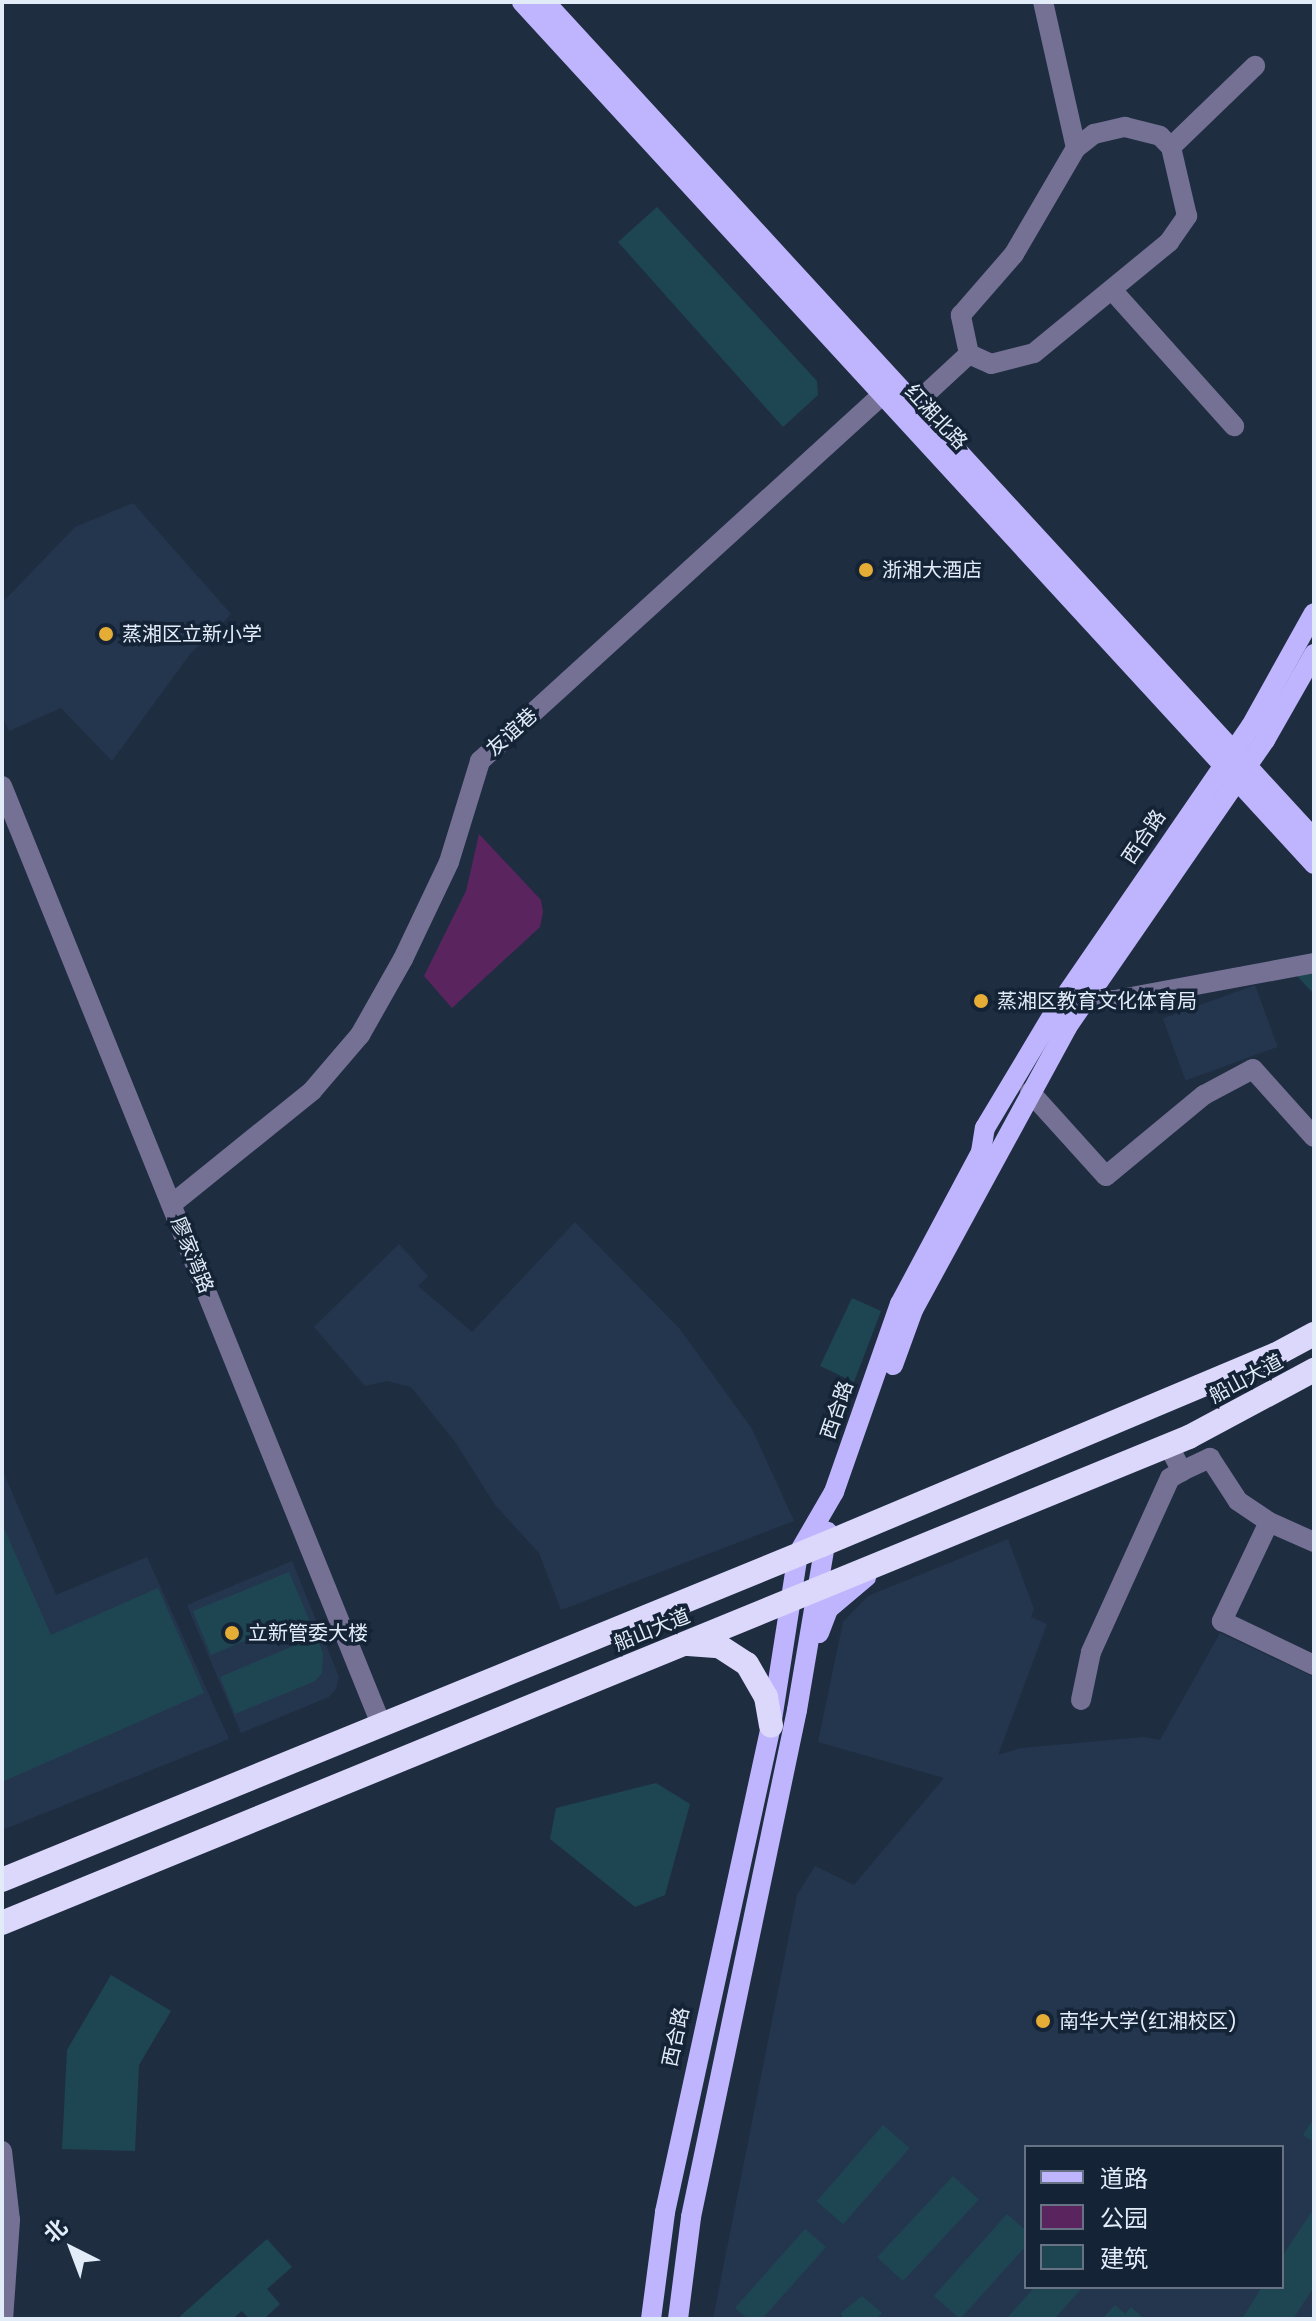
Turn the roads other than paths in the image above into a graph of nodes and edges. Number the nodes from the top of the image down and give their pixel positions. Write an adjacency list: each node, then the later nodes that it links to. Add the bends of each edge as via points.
1 (522, 2): 9 (main road, 红湘北路)
2 (545, 2): 10 (main road, 红湘北路)
3 (1043, 2): 6 (street)
4 (1255, 66): 5 (street)
5 (1171, 147): 6 (street, via 1160,136 1125,127 1094,134); 7 (street, via 1187,216 1169,242)
6 (1076, 148): 8 (street, via 1014,254 961,315)
7 (1112, 290): 8 (street, via 1034,353 991,364); 11 (street)
8 (969, 354): 10 (street)
9 (882, 395): 14 (main road, 红湘北路); 22 (street, 友谊巷, via 480,761 449,862 360,1035 312,1091)
10 (915, 404): 14 (main road, 红湘北路)
11 (1234, 426)
12 (1314, 613): 14 (main road, 西合路)
13 (1314, 654): 14 (main road, 西合路)
14 (1235, 765): 16 (main road, 红湘北路); 17 (main road, 红湘北路); 19 (main road, 西合路)
15 (2, 786): 22 (street, 廖家湾路)
16 (1314, 839)
17 (1314, 864)
18 (1314, 963): 19 (street, via 1130,998)
19 (1077, 996): 20 (main road, 西合路)
20 (1029, 1081): 21 (street, via 1106,1176 1204,1095 1253,1069); 29 (main road, 西合路, via 913,1310); 31 (main road, 西合路, via 985,1128 981,1152 900,1304 834,1492)
21 (1314, 1137)
22 (172, 1204): 38 (street, 廖家湾路)
23 (1314, 1334): 29 (highway, 船山大道)
24 (1314, 1370): 25 (highway, 船山大道)
25 (1168, 1445): 26 (street); 30 (highway, 船山大道)
26 (1182, 1471): 27 (street, via 1210,1458 1227,1489); 36 (street, via 1170,1478 1091,1652)
27 (1269, 1522): 28 (street); 35 (street, via 1222,1621)
28 (1314, 1542)
29 (822, 1545): 31 (highway, 船山大道); 32 (main road, 西合路)
30 (907, 1550): 32 (highway, 船山大道); 37 (main road, via 850,1586 828,1609)
31 (798, 1554): 33 (main road, 西合路); 38 (highway, 船山大道)
32 (818, 1587): 33 (highway, 船山大道); 37 (main road, 西合路)
33 (789, 1601): 34 (highway, 船山大道); 39 (main road, 西合路)
34 (677, 1645): 39 (highway, via 719,1646 747,1664 766,1697); 41 (highway, 船山大道)
35 (1314, 1665)
36 (1081, 1700)
37 (797, 1710): 45 (main road, 西合路, via 691,2217)
38 (381, 1724): 40 (highway, 船山大道)
39 (771, 1726): 44 (main road, 西合路, via 665,2212)
40 (2, 1880)
41 (2, 1923)
42 (2, 2151): 43 (street, via 10,2220)
43 (3, 2319)
44 (651, 2319)
45 (678, 2319)

